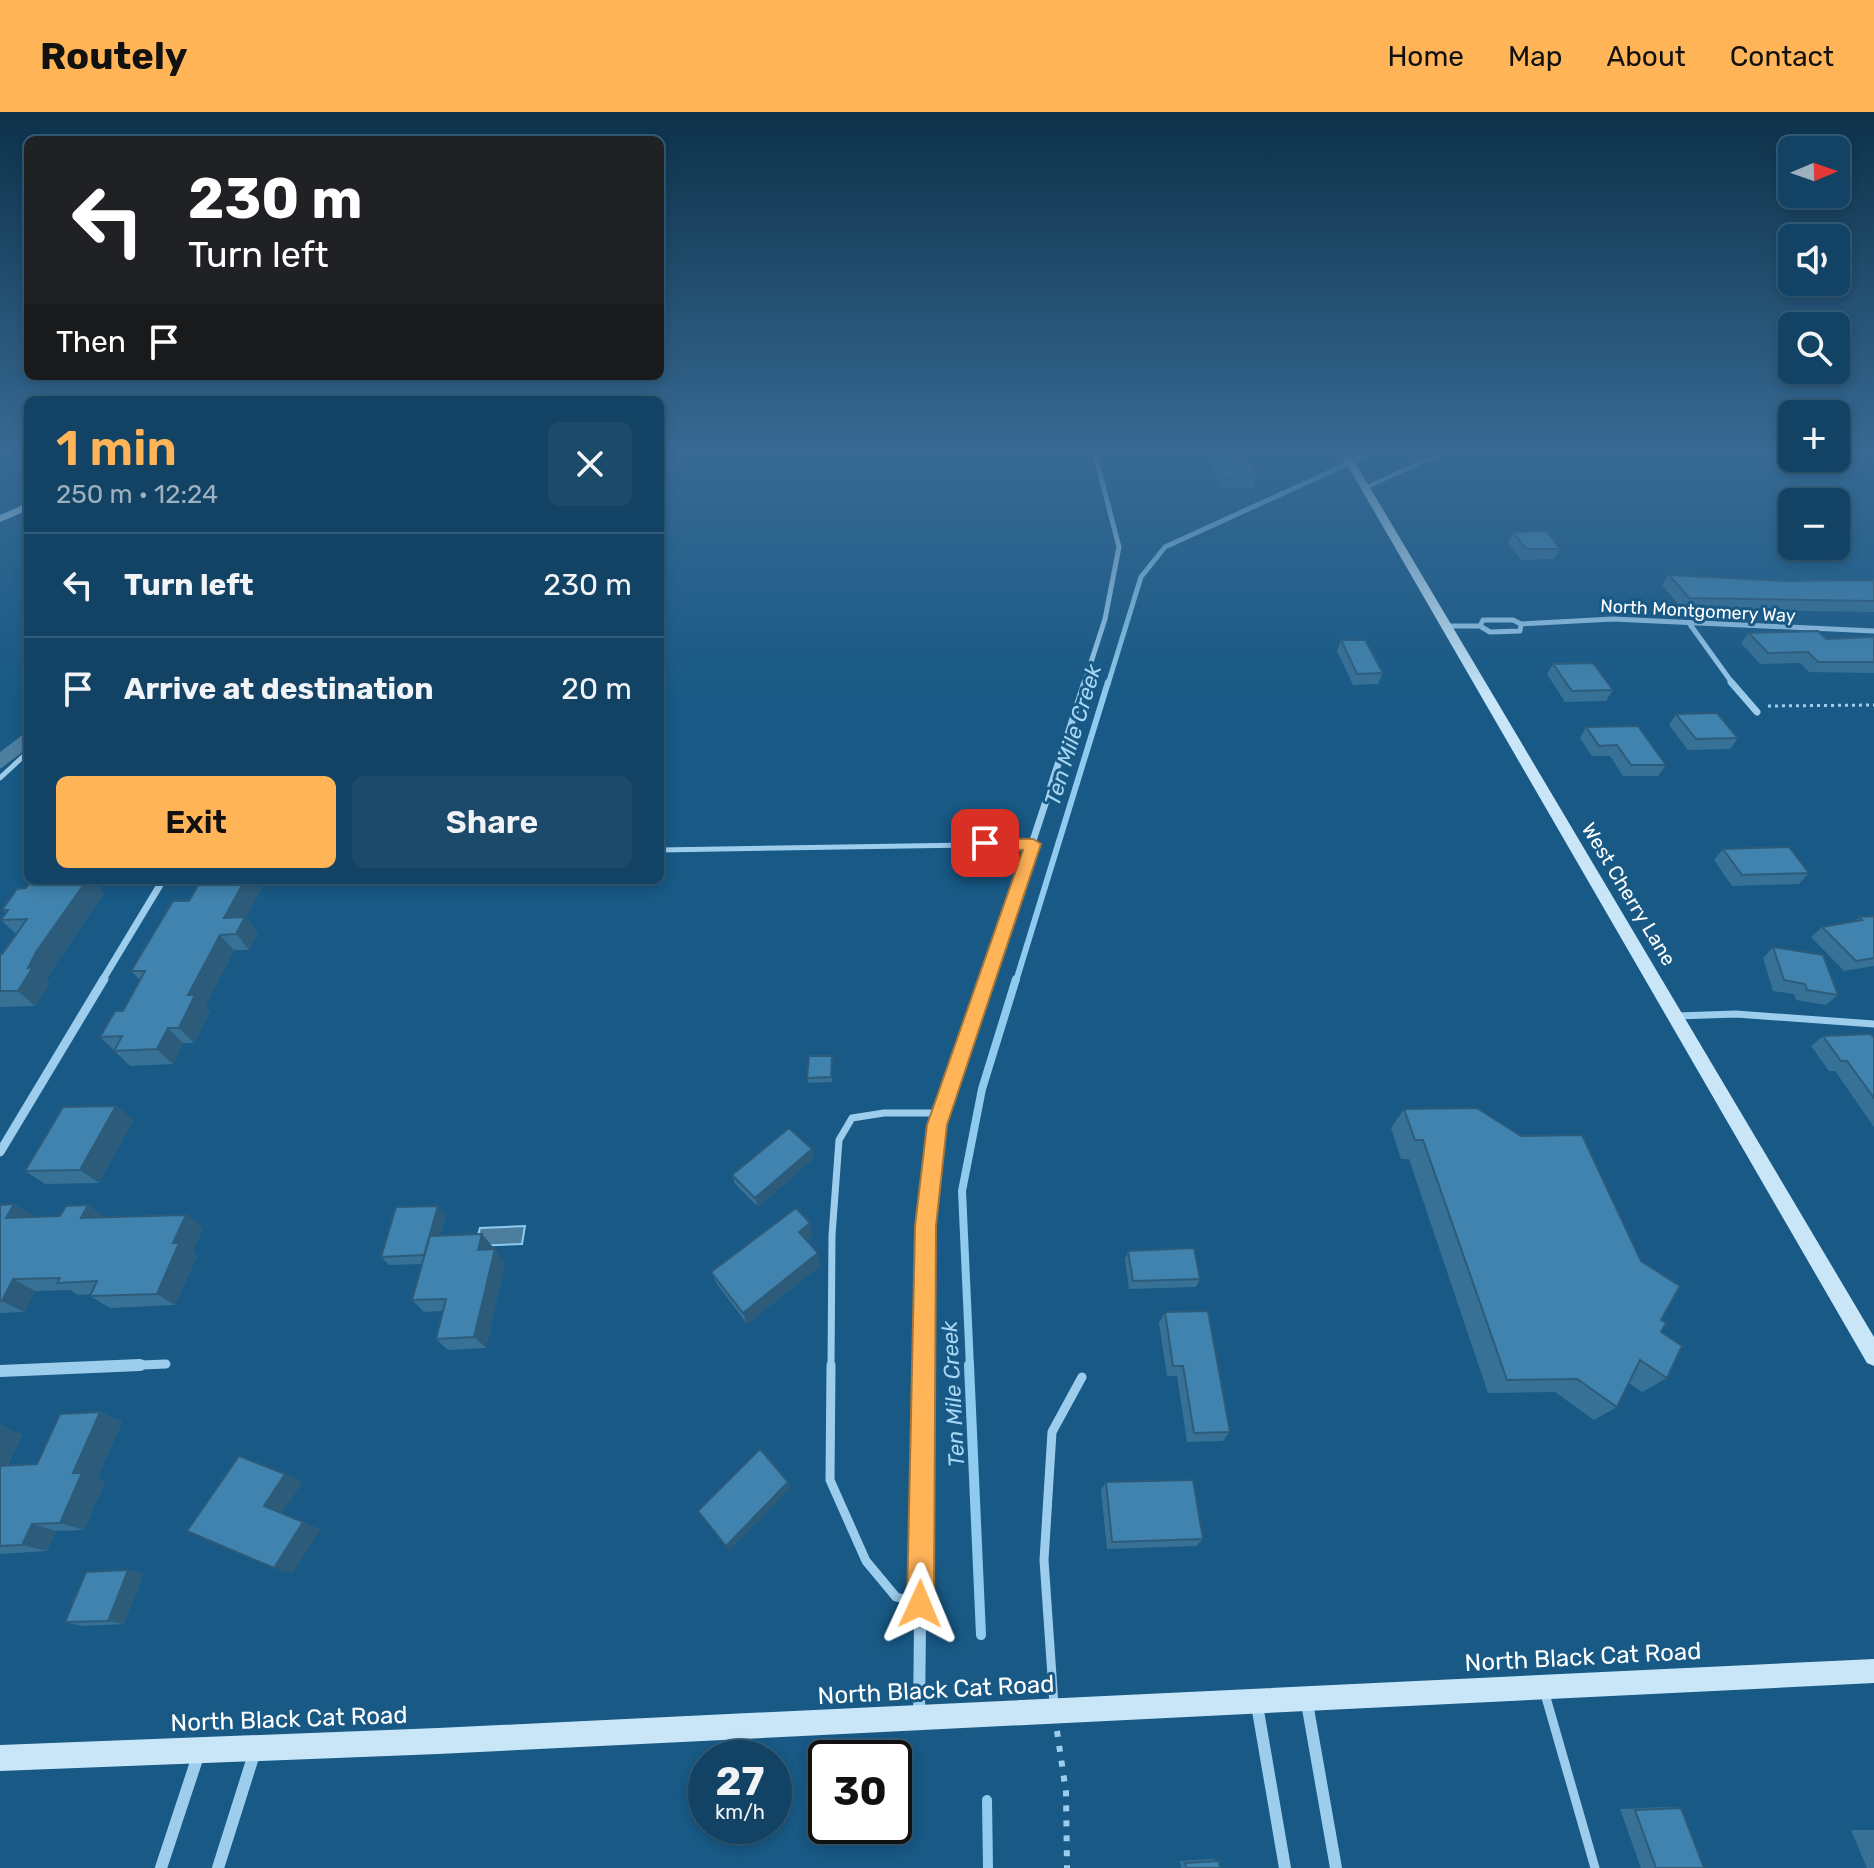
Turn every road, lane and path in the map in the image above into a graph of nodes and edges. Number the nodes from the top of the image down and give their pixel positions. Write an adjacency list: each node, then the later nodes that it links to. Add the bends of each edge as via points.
1 (1116, 536): 13 (street, via 1119,547 1105,619)
2 (1393, 536): 5 (main road, West Cherry Lane)
3 (1689, 623): 4 (street, North Montgomery Way, via 1613,619); 7 (street, North Montgomery Way); 10 (street)
4 (1521, 624): 6 (street, North Montgomery Way, via 1483,620); 6 (street, North Montgomery Way, via 1520,631 1490,632)
5 (1445, 626): 6 (street, North Montgomery Way); 16 (main road, West Cherry Lane)
6 (1480, 626)
7 (1874, 631)
8 (1874, 705): 9 (path)
9 (1764, 706)
10 (1757, 712)
11 (24, 756): 12 (lane)
12 (0, 778)
13 (1033, 844): 14 (lane); 18 (street)
14 (664, 850)
15 (161, 884): 19 (street)
16 (1673, 1016): 17 (lane, via 1736,1014); 20 (main road, West Cherry Lane)
17 (1874, 1024)
18 (942, 1113): 24 (street, via 925,1226); 24 (lane, via 852,1118 839,1140 832,1235 830,1480 866,1561 896,1597)
19 (0, 1152)
20 (1874, 1356)
21 (166, 1364): 22 (street)
22 (0, 1371)
23 (1082, 1377): 29 (lane, via 1052,1432 1044,1560)
24 (920, 1604): 30 (street)
25 (1874, 1671): 26 (main road, North Black Cat Road)
26 (1543, 1687): 27 (main road, North Black Cat Road); 39 (lane)
27 (1306, 1698): 28 (main road, North Black Cat Road); 38 (street)
28 (1256, 1701): 29 (main road, North Black Cat Road); 37 (street)
29 (1054, 1712): 30 (main road, North Black Cat Road); 36 (path, via 1066,1792)
30 (919, 1719): 31 (main road, North Black Cat Road)
31 (256, 1750): 32 (main road, North Black Cat Road); 35 (street)
32 (199, 1752): 33 (main road, North Black Cat Road); 34 (street)
33 (0, 1758)
34 (161, 1868)
35 (218, 1868)
36 (1067, 1868)
37 (1285, 1868)
38 (1336, 1868)
39 (1595, 1868)

